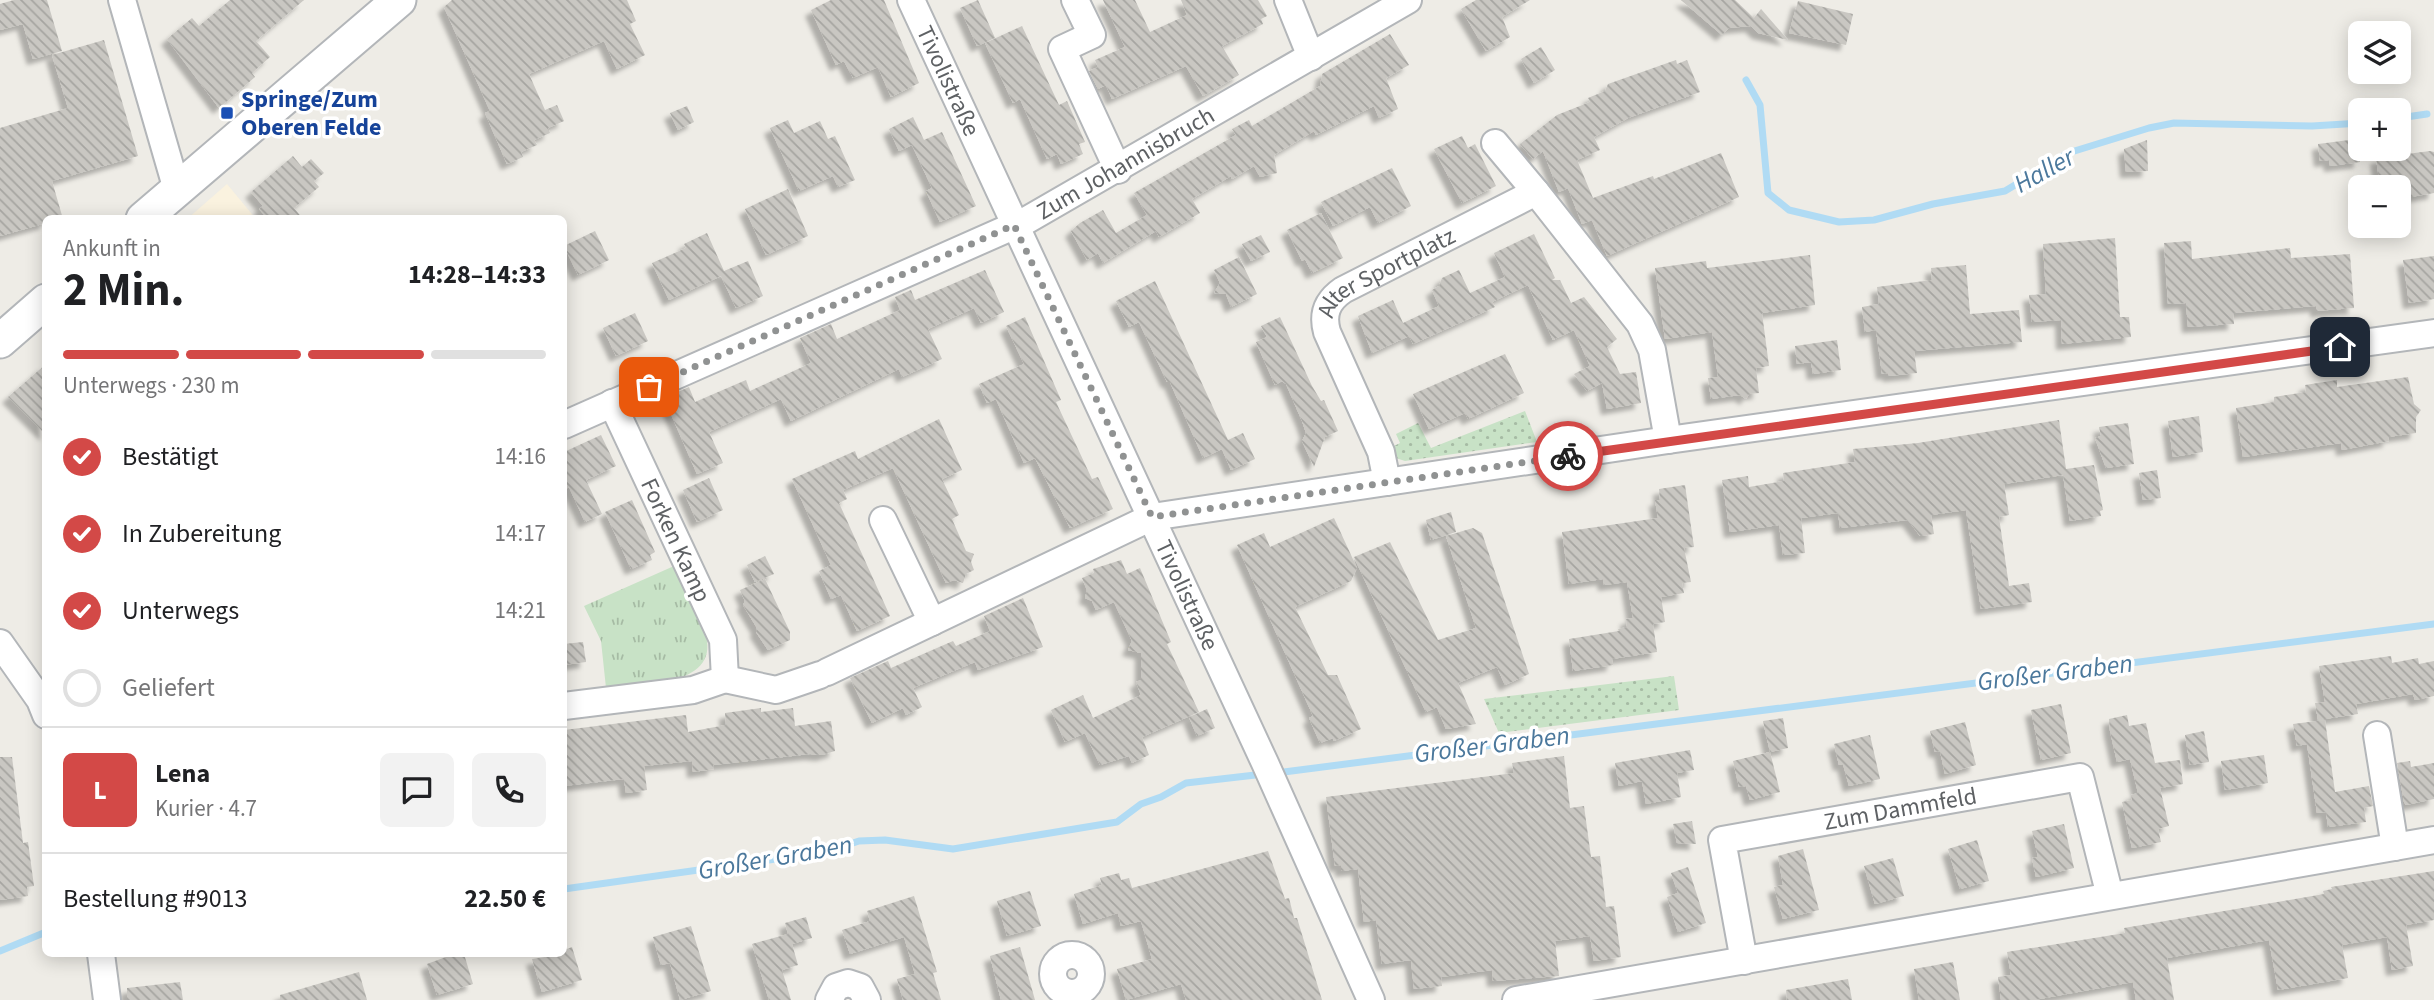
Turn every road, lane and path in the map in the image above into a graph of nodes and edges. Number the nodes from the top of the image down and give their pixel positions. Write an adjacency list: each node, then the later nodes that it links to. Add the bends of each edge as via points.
1 (122, 0): 10 (street)
2 (399, 0): 10 (street)
3 (911, 0): 13 (street, Tivolistraße)
4 (1075, 0): 9 (street, via 1091,35 1062,48)
5 (1288, 0): 7 (street)
6 (1408, 0): 7 (street, Zum Johannisbruch)
7 (1311, 57): 9 (street, Zum Johannisbruch)
8 (1495, 143): 11 (street)
9 (1118, 170): 13 (street, Zum Johannisbruch)
10 (177, 190): 12 (street)
11 (1536, 192): 19 (street, via 1640,324 1652,351); 20 (street, Alter Sportplatz, via 1343,290 1330,301 1324,316 1327,332 1381,452)
12 (148, 215)
13 (1014, 225): 17 (street, Zum Johannisbruch); 21 (street, Tivolistraße)
14 (42, 304): 16 (street)
15 (2434, 333): 19 (street)
16 (0, 341)
17 (612, 403): 18 (street, Zum Johannisbruch); 25 (street, Forken Kamp, via 723,640)
18 (567, 424)
19 (1668, 440): 20 (street)
20 (1387, 482): 21 (street)
21 (1152, 517): 23 (street); 37 (street, Tivolistraße)
22 (883, 520): 23 (street)
23 (932, 622): 25 (street, via 776,690)
24 (5, 660): 26 (street)
25 (725, 679): 27 (street, via 693,690)
26 (42, 705)
27 (567, 706)
28 (2376, 735): 30 (street)
29 (2434, 841): 30 (street)
30 (2395, 847): 31 (street)
31 (2110, 896): 33 (street); 33 (street, Zum Dammfeld, via 2080,777 1721,840)
32 (101, 957): 34 (street)
33 (1744, 961): 38 (street)
34 (107, 1000)
35 (829, 1000): 36 (street, via 836,987 848,983 860,987)
36 (867, 1000)
37 (1371, 1000)
38 (1516, 1000)

